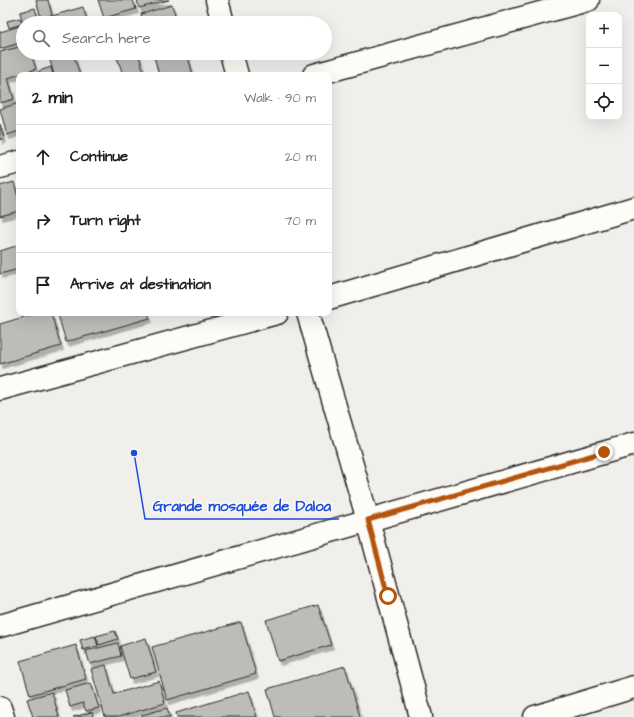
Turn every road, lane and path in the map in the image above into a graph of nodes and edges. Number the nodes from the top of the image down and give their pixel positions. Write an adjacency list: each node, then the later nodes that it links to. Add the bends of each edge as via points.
1 (217, 0): 3 (street)
2 (588, 0): 6 (street)
3 (221, 16)
4 (233, 60): 5 (street)
5 (236, 72)
6 (325, 72)
7 (16, 163): 8 (street)
8 (0, 167)
9 (634, 208): 10 (street)
10 (332, 297)
11 (266, 316): 13 (street)
12 (309, 316): 15 (street)
13 (0, 389)
14 (634, 444): 15 (street)
15 (368, 520): 16 (street); 20 (street)
16 (0, 626)
17 (634, 687): 21 (street)
18 (0, 708): 19 (street)
19 (3, 717)
20 (421, 717)
21 (535, 717)

